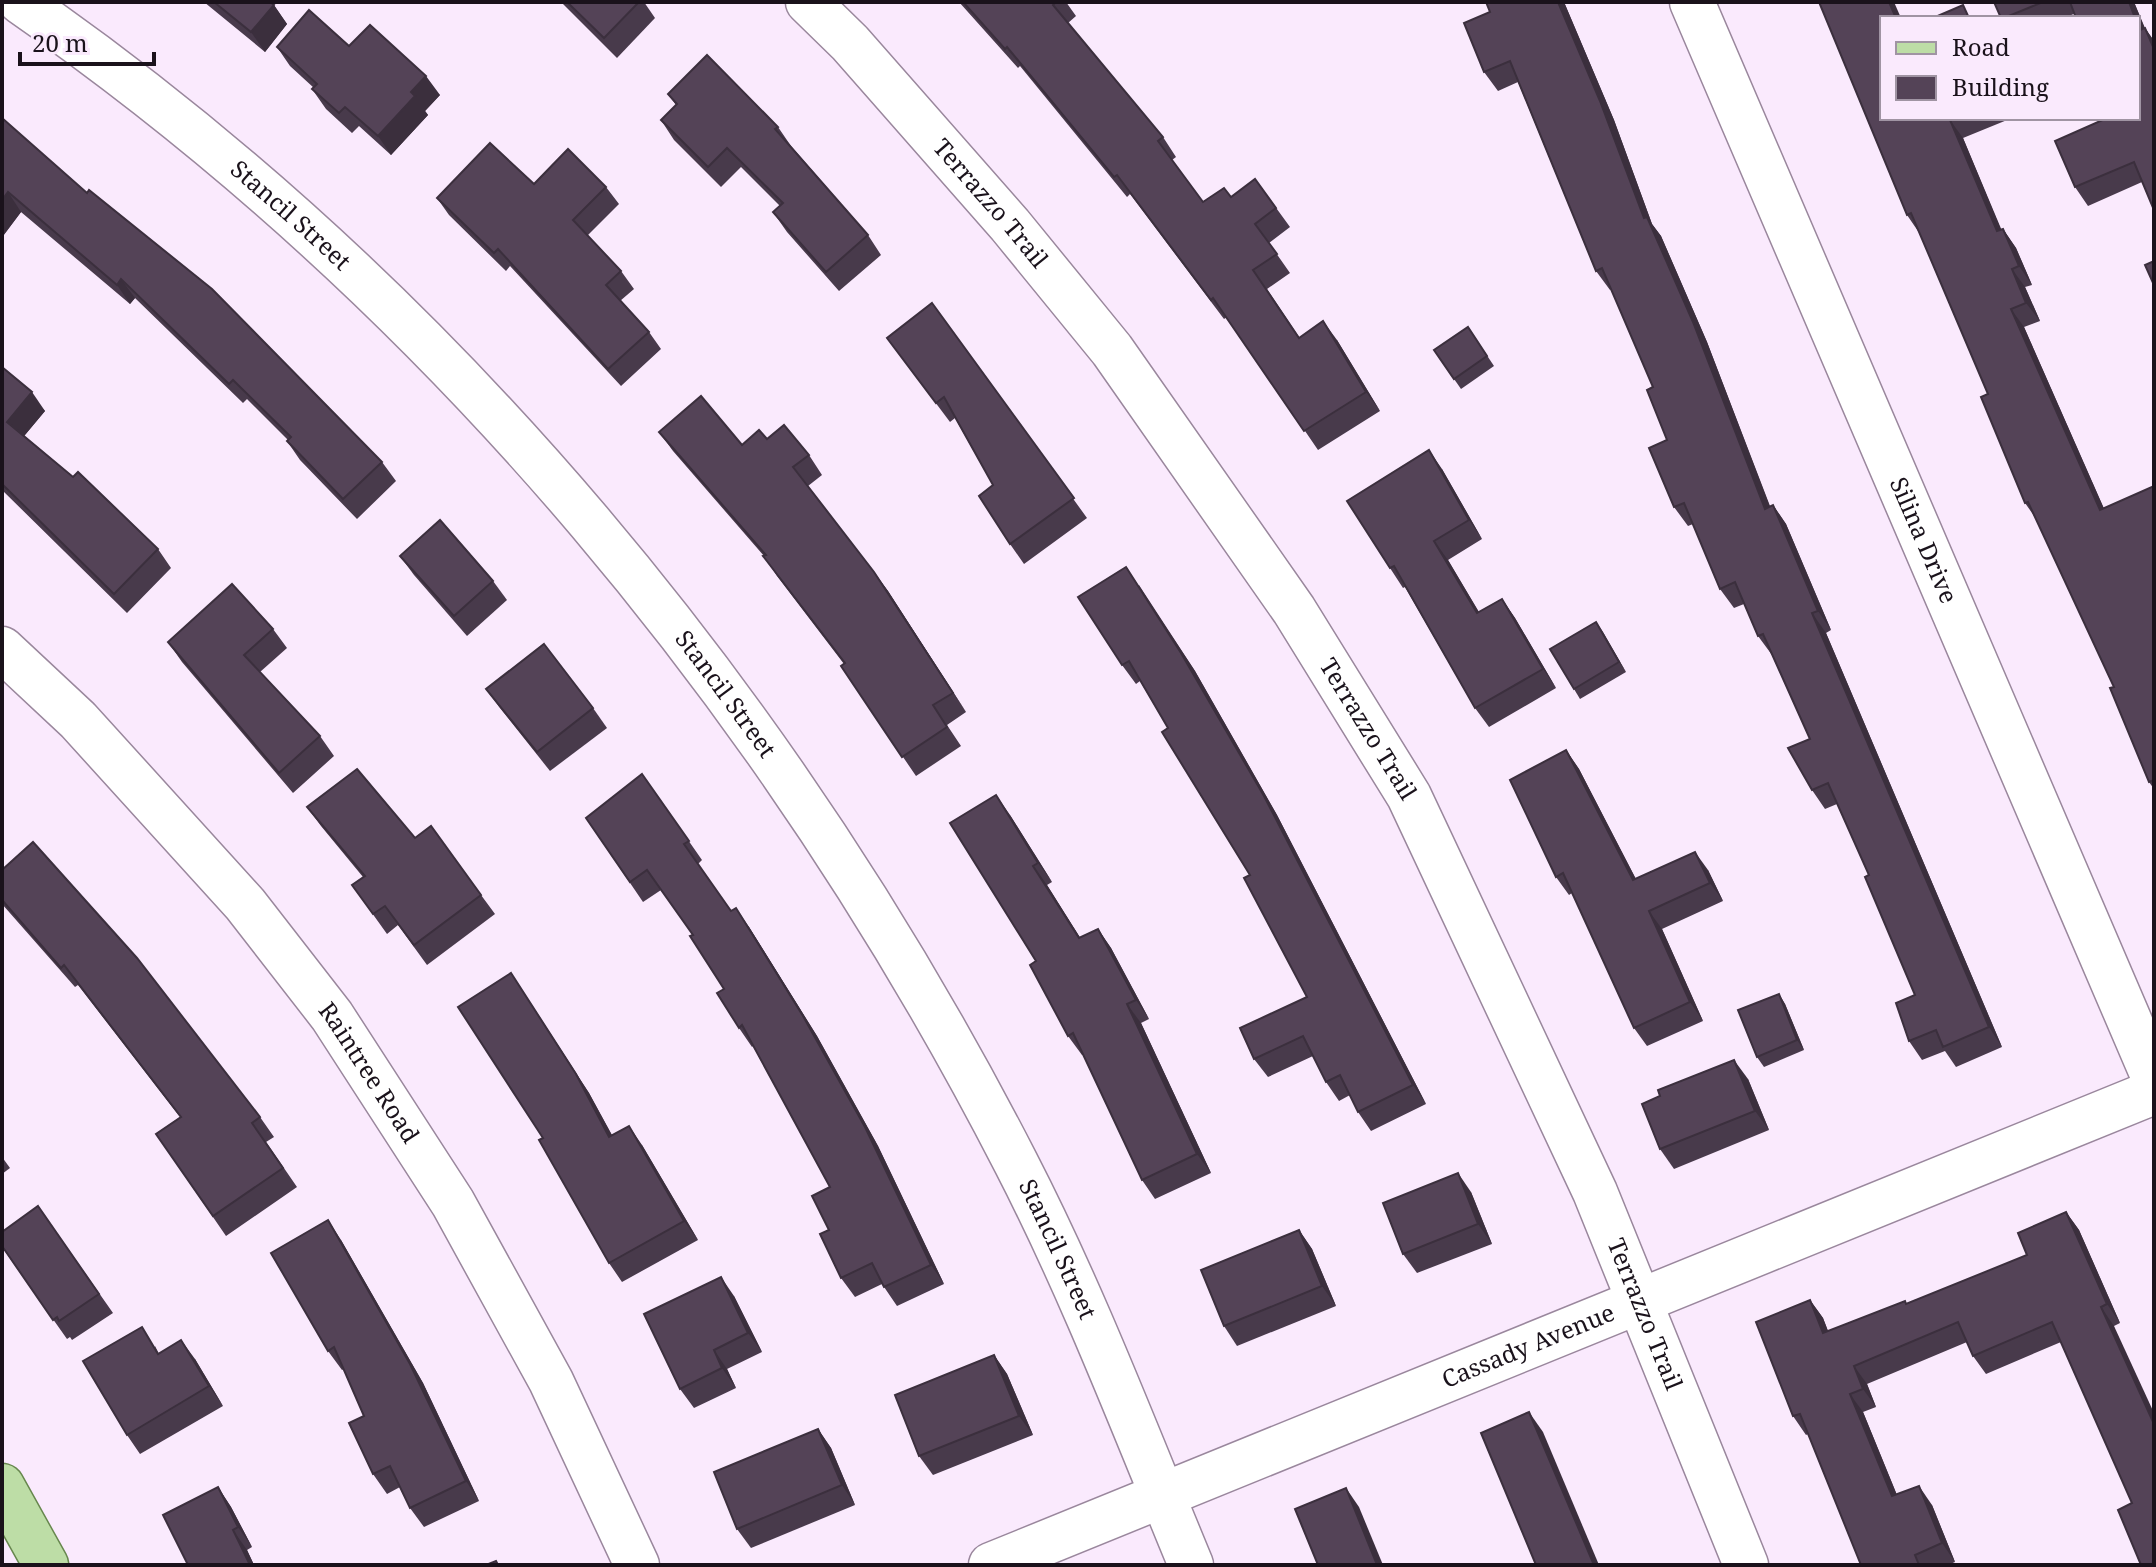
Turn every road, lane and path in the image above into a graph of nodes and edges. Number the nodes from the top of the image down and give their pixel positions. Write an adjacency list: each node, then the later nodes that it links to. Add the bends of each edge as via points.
1 (21, 2): 9 (street, Stancil Street, via 219,151 342,261 568,496 690,645 784,774 892,943 1015,1160 1071,1277)
2 (808, 2): 7 (street, Terrazzo Trail, via 1010,225 1112,350 1294,610 1409,796 1557,1107)
3 (1692, 2): 5 (street, Silina Drive)
4 (2, 649): 11 (street, Raintree Road, via 78,720 245,904 332,1016 453,1203 551,1381)
5 (2154, 1078)
6 (2154, 1092): 7 (street, Cassady Avenue)
7 (1638, 1301): 9 (street, Cassady Avenue); 14 (street, Terrazzo Trail)
8 (2, 1486): 10 (main road)
9 (1162, 1494): 12 (street, Cassady Avenue); 13 (street, Stancil Street)
10 (46, 1565)
11 (637, 1565)
12 (991, 1565)
13 (1191, 1565)
14 (1746, 1565)

